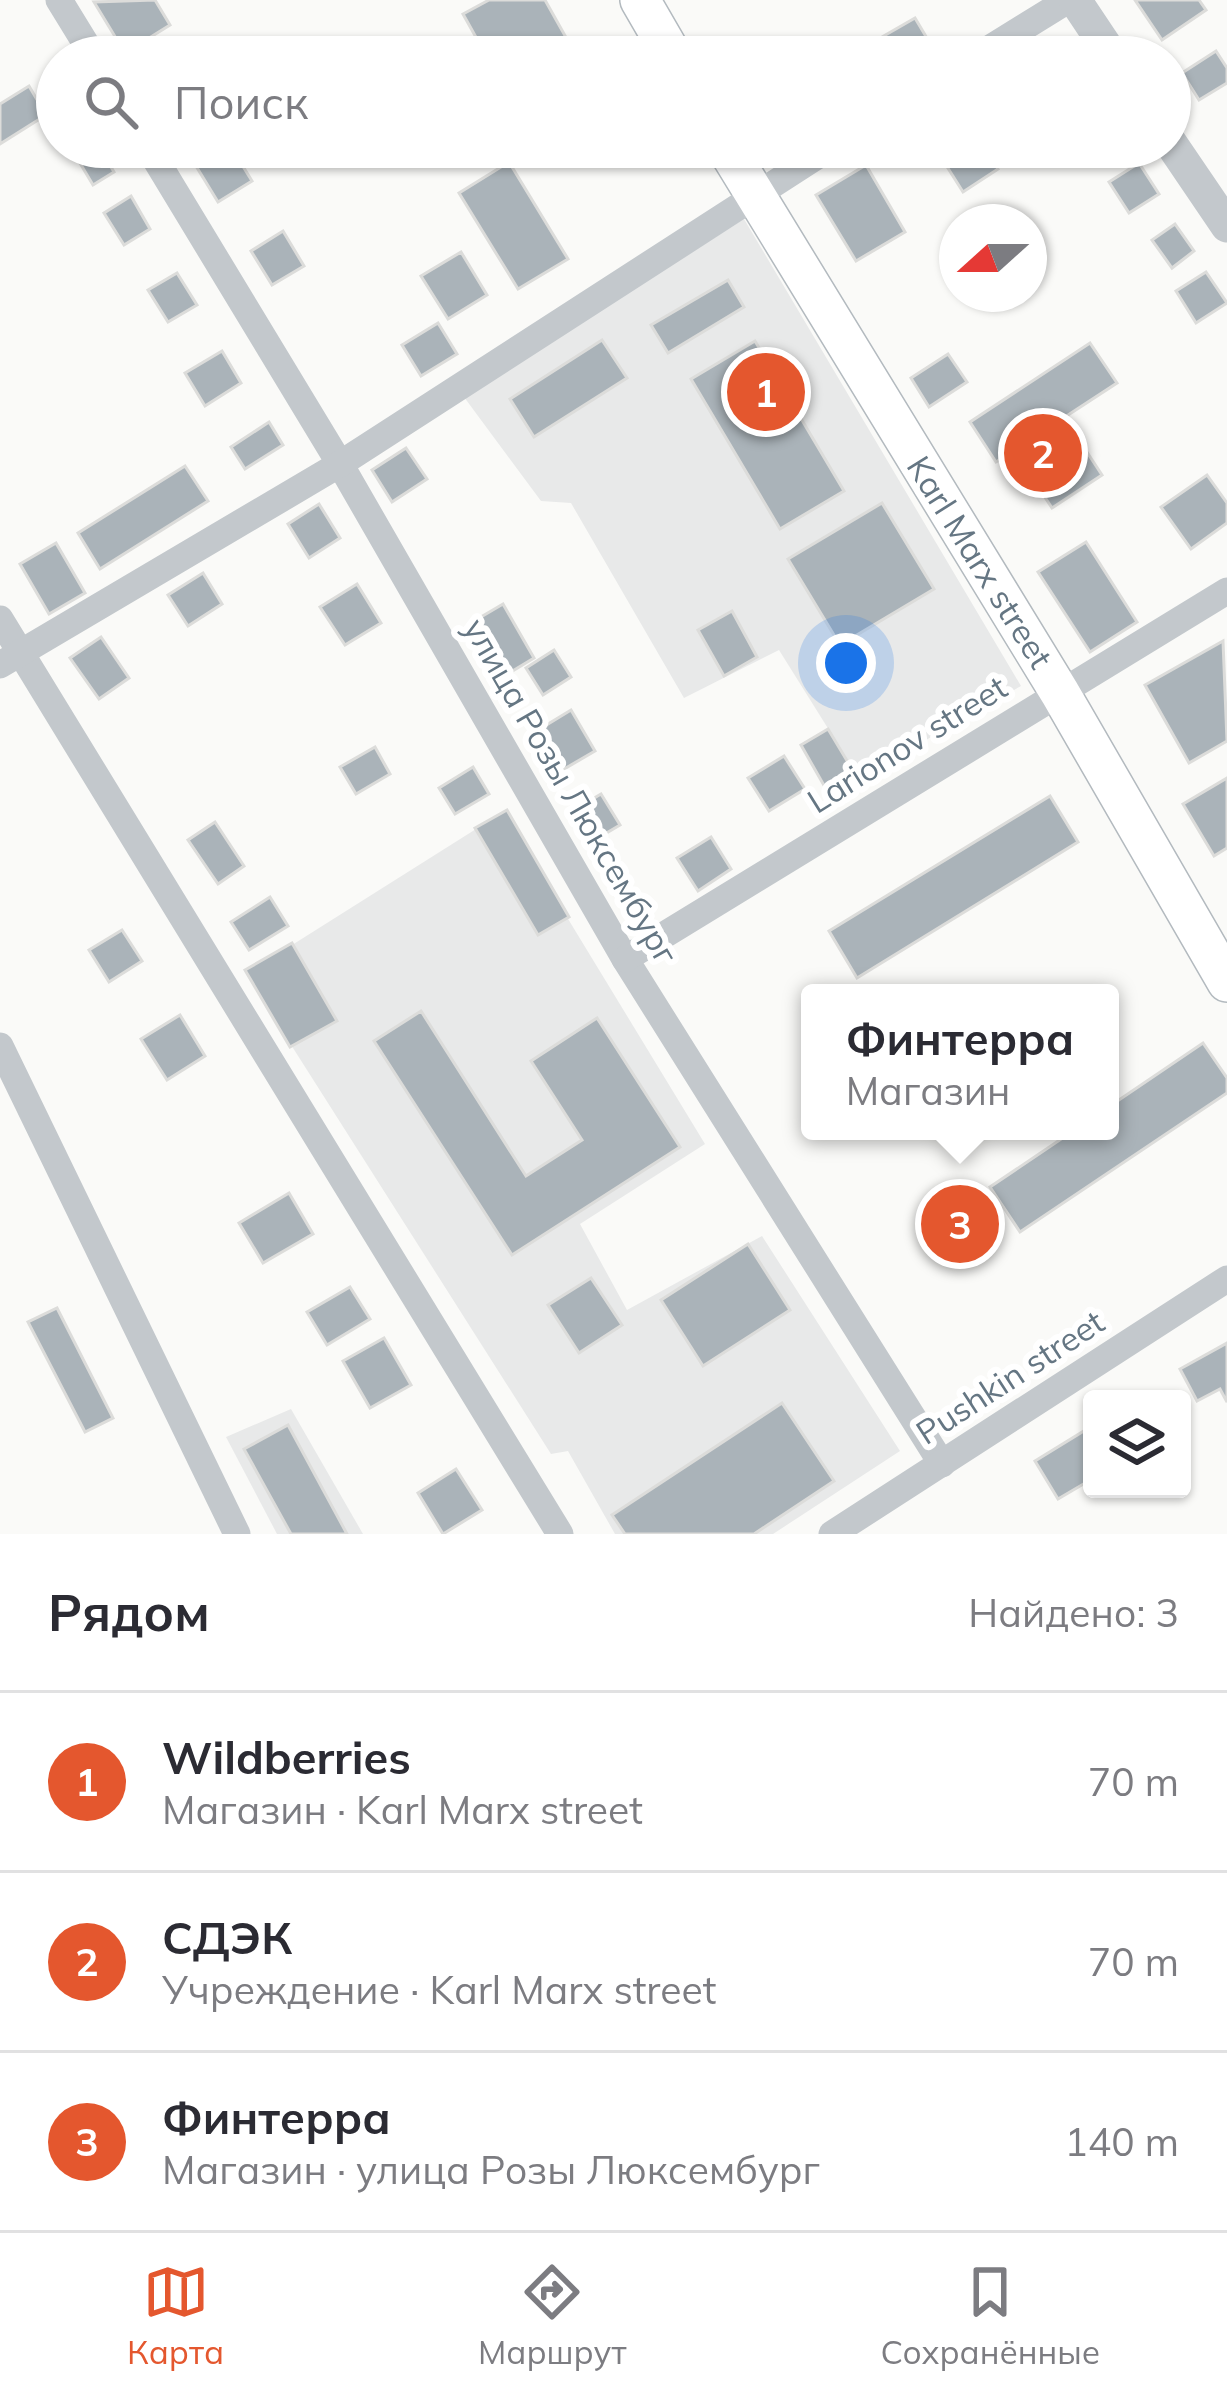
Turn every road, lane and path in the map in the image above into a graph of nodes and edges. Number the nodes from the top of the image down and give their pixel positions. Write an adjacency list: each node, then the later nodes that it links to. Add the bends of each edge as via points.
1 (59, 0): 4 (street)
2 (640, 0): 5 (main road)
3 (1071, 0): 6 (street); 7 (street)
4 (81, 36)
5 (661, 36)
6 (1011, 36)
7 (1098, 36)
8 (161, 168): 14 (street, улица Розы Люксембург)
9 (739, 168): 12 (main road, Karl Marx street)
10 (797, 168): 12 (street)
11 (1188, 168): 13 (street)
12 (754, 194): 14 (street); 18 (main road, Karl Marx street)
13 (1227, 226)
14 (340, 464): 17 (street); 19 (street, улица Розы Люксембург)
15 (1227, 591): 18 (street, Larionov street)
16 (0, 619): 17 (street)
17 (11, 659): 25 (street)
18 (1060, 693): 19 (street, Larionov street); 20 (main road, Karl Marx street)
19 (626, 959): 23 (street, улица Розы Люксембург)
20 (1227, 982)
21 (0, 1046): 24 (street)
22 (1227, 1279): 23 (street, Pushkin street)
23 (941, 1464): 26 (street, Pushkin street)
24 (237, 1534)
25 (560, 1534)
26 (832, 1534)

